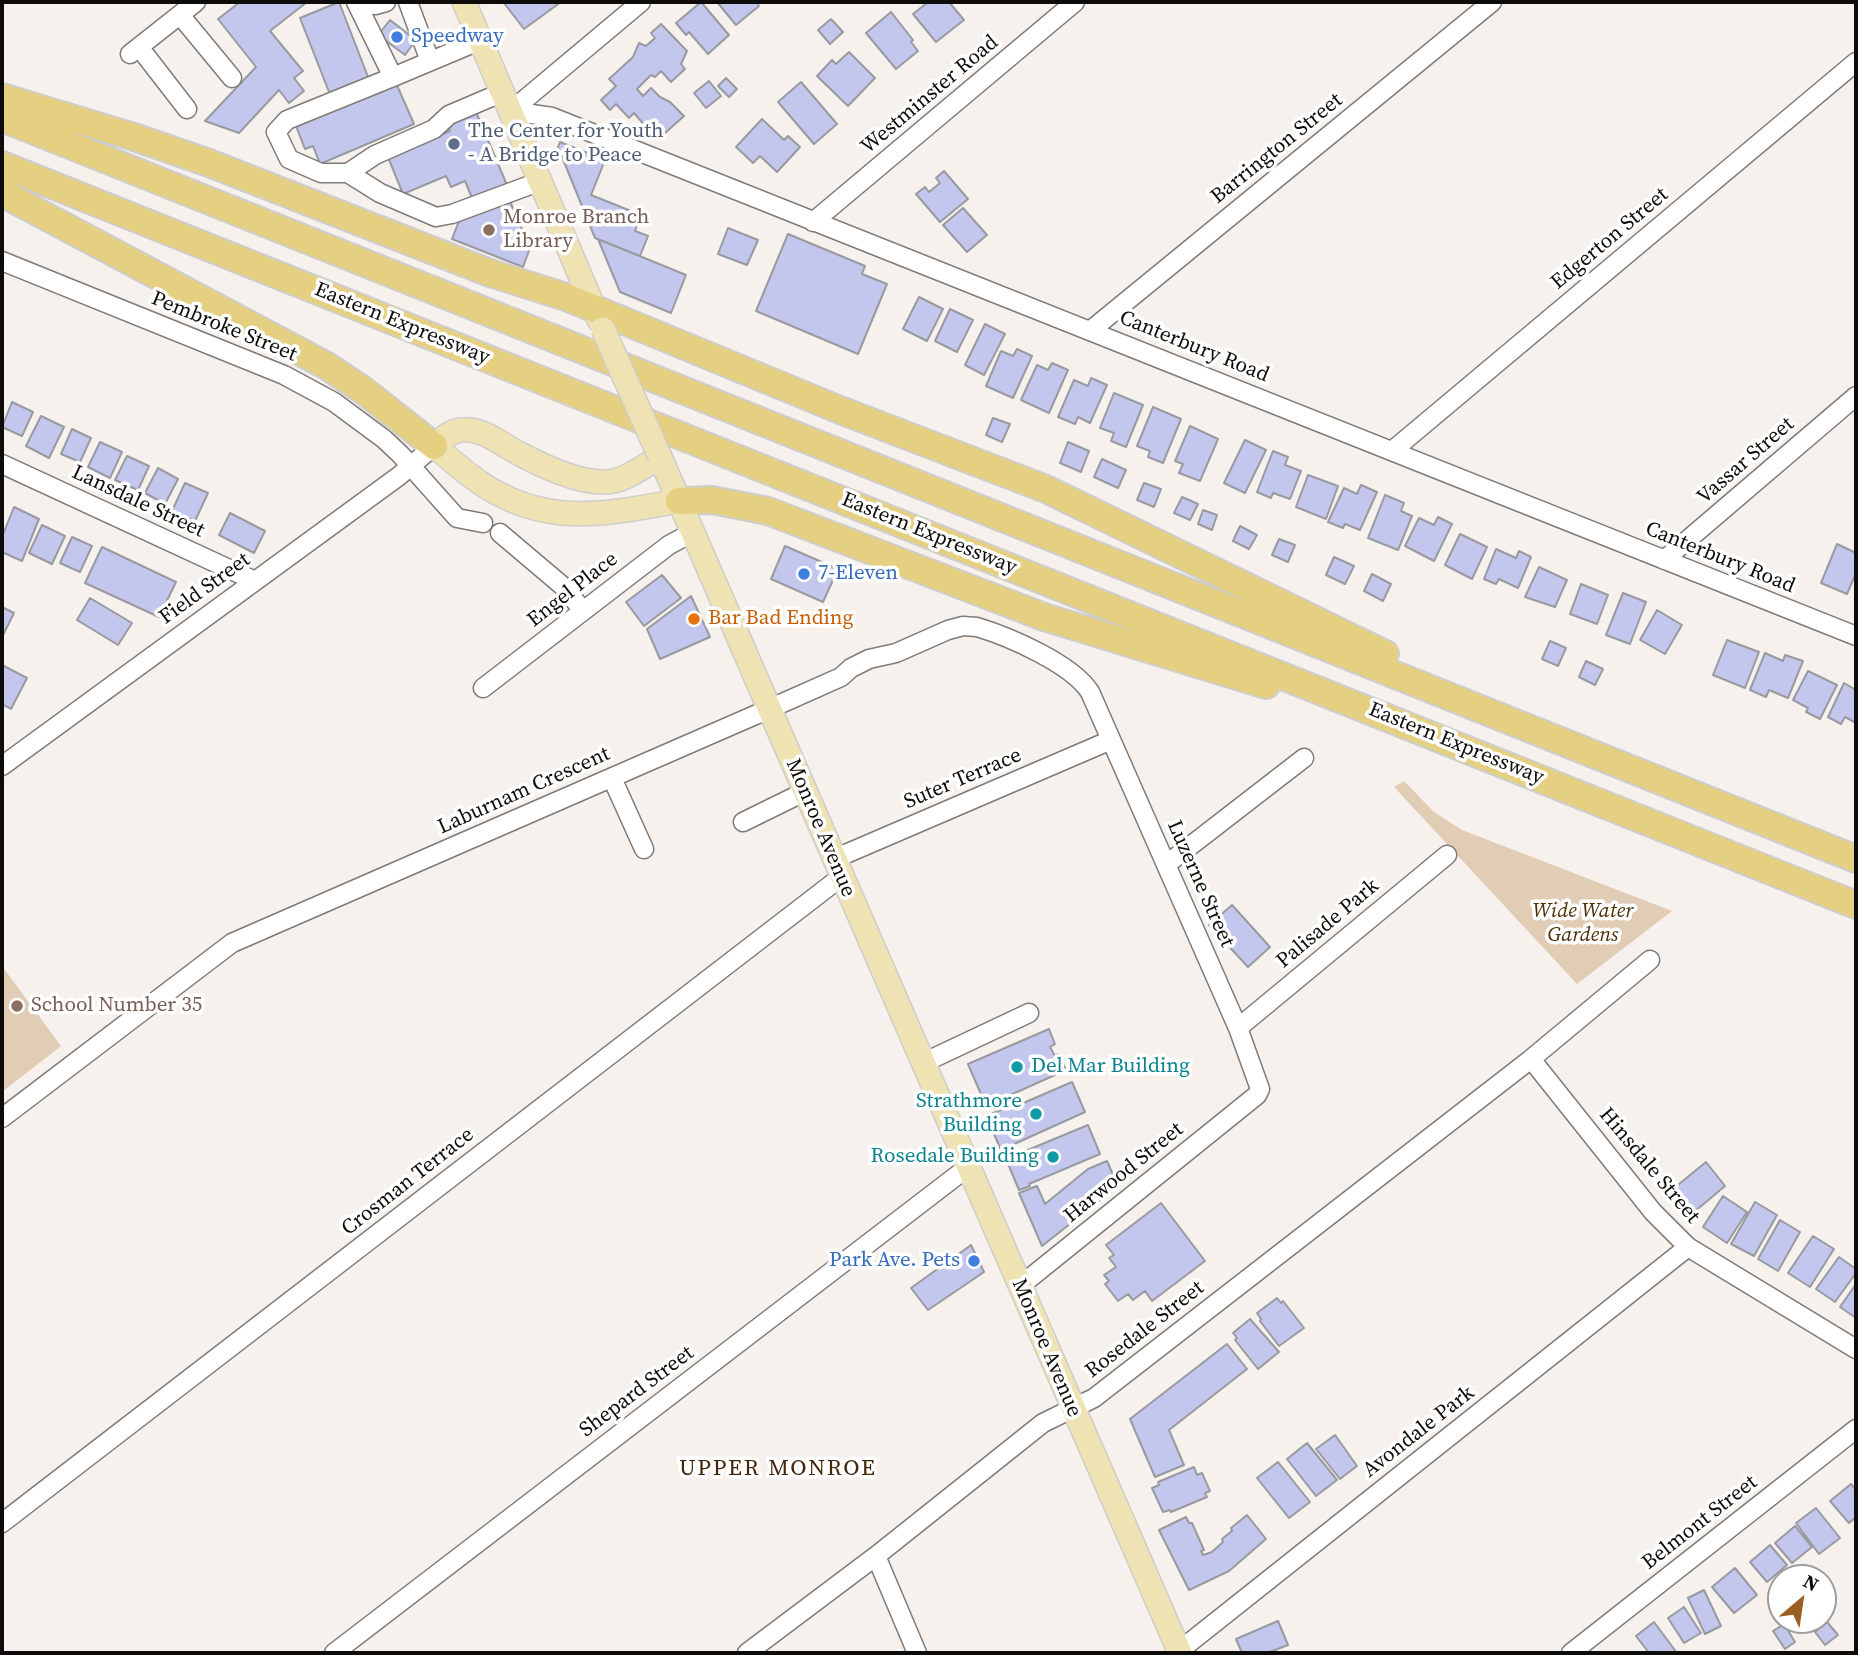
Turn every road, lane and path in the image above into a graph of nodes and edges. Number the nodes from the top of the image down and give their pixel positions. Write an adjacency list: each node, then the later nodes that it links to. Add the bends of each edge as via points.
1 (196, 2): 10 (street)
2 (356, 2): 14 (street)
3 (374, 2): 4 (street)
4 (386, 2)
5 (408, 2): 12 (street)
6 (464, 2): 11 (main road, Monroe Avenue)
7 (640, 2): 17 (street)
8 (1075, 2): 24 (street, Westminster Road)
9 (1492, 2): 27 (street, Barrington Street)
10 (180, 15): 15 (street); 18 (street, via 134,50)
11 (481, 40): 12 (street); 17 (main road, Monroe Avenue)
12 (430, 61): 14 (street)
13 (1856, 62): 30 (street, Edgerton Street)
14 (393, 77): 21 (street, via 287,120 276,132 289,159 321,173)
15 (232, 78)
16 (2, 97): 26 (highway, via 181,153 455,260 566,297)
17 (507, 101): 21 (street, via 449,115 434,129 375,155); 22 (main road, Monroe Avenue); 24 (street, Canterbury Road)
18 (187, 109)
19 (2, 118): 47 (highway, Eastern Expressway)
20 (2, 164): 46 (highway, Eastern Expressway)
21 (348, 173): 22 (street, via 436,218)
22 (541, 181): 26 (main road, Monroe Avenue)
23 (2, 193): 29 (highway, via 327,366)
24 (813, 222): 27 (street, Canterbury Road)
25 (2, 261): 33 (street, Pembroke Street, via 304,384 391,445)
26 (599, 319): 31 (main road, Monroe Avenue, bridge); 47 (highway, via 1059,495)
27 (1090, 331): 30 (street, Canterbury Road)
28 (1856, 396): 38 (street, Vassar Street)
29 (434, 446): 31 (main road, via 454,432 472,430 557,470 605,482); 33 (street, Field Street); 34 (main road, via 498,494 543,510 589,515)
30 (1392, 451): 38 (street, Canterbury Road)
31 (660, 457): 34 (main road, Monroe Avenue)
32 (2, 464): 39 (street, Lansdale Street)
33 (411, 466): 35 (street, Pembroke Street, via 457,519); 39 (street, Field Street)
34 (679, 501): 37 (main road, Monroe Avenue); 46 (highway, via 712,500 768,511 1035,614)
35 (483, 523)
36 (500, 533): 40 (street, via 565,588)
37 (693, 533): 40 (street, Engel Place, via 669,545); 44 (main road, Monroe Avenue)
38 (1664, 560): 41 (street, Canterbury Road)
39 (255, 581): 48 (street, Field Street)
40 (583, 611): 42 (street, Engel Place)
41 (1856, 636)
42 (484, 688)
43 (1090, 692): 44 (street, Laburnam Crescent, via 1064,666 970,626 869,659 841,677); 45 (street, Luzerne Street)
44 (769, 709): 51 (street, Laburnam Crescent); 52 (main road, Monroe Avenue)
45 (1111, 740): 57 (street, Luzerne Street); 58 (street, Suter Terrace)
46 (1452, 742): 59 (highway, Eastern Expressway)
47 (1573, 746): 56 (highway, Eastern Expressway)
48 (10, 750): 50 (street, Field Street)
49 (1304, 758): 57 (street)
50 (2, 766)
51 (612, 778): 54 (street); 66 (street, Laburnam Crescent, via 232,943)
52 (804, 792): 53 (street); 58 (main road, Monroe Avenue)
53 (743, 821)
54 (644, 849)
55 (1447, 855): 62 (street, Palisade Park)
56 (1856, 859)
57 (1167, 864): 62 (street, Luzerne Street)
58 (838, 868): 64 (main road, Monroe Avenue); 73 (street, Crosman Terrace)
59 (1856, 907)
60 (1650, 960): 63 (street, Rosedale Street)
61 (1029, 1013): 64 (street)
62 (1238, 1028): 65 (street, Luzerne Street, via 1259,1083)
63 (1531, 1059): 68 (street, Hinsdale Street, via 1653,1212); 71 (street, Rosedale Street, via 1094,1398)
64 (923, 1063): 67 (main road, Monroe Avenue)
65 (1257, 1095): 69 (street, Harwood Street)
66 (2, 1118)
67 (968, 1167): 69 (main road, Monroe Avenue); 76 (street, Shepard Street)
68 (1688, 1247): 70 (street, Hinsdale Street); 75 (street, Avondale Park)
69 (1020, 1286): 71 (main road, Monroe Avenue)
70 (1856, 1349)
71 (1072, 1407): 74 (street, Rosedale Street, via 1043,1423); 75 (main road, Monroe Avenue)
72 (1856, 1429): 79 (street, Belmont Street)
73 (2, 1523)
74 (876, 1556): 77 (street, Rosedale Street); 78 (street)
75 (1179, 1652)
76 (334, 1653)
77 (747, 1653)
78 (917, 1653)
79 (1571, 1653)

